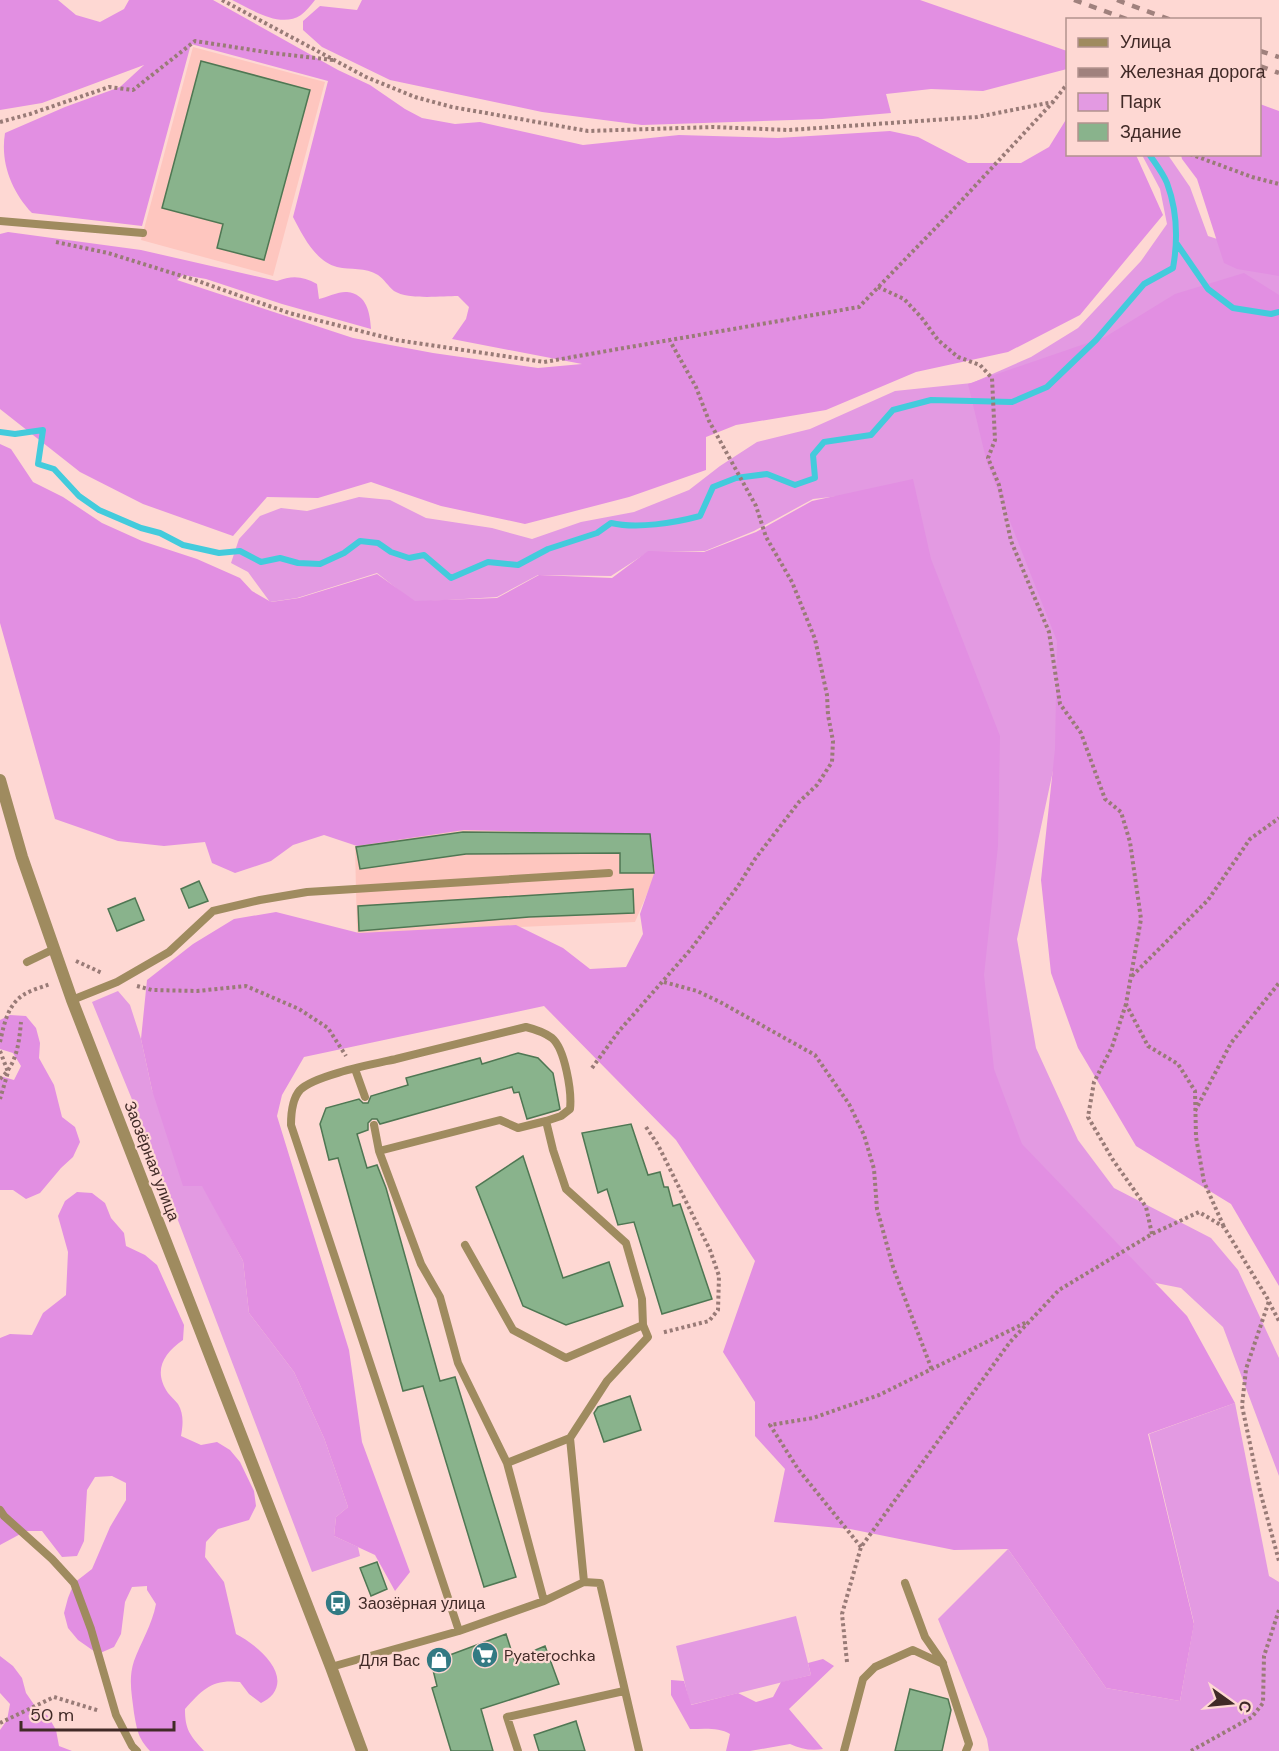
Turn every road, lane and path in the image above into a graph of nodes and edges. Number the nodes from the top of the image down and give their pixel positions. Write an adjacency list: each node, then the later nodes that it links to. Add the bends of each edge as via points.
1 (222, 0): 2 (path)
2 (337, 60): 4 (path, via 415,97 588,131 713,127 789,130 977,117); 5 (path, via 195,41 133,90 109,87)
3 (1066, 86): 4 (path)
4 (1053, 102): 11 (path)
5 (0, 122)
6 (1195, 156): 7 (path)
7 (1279, 184)
8 (0, 221): 9 (lane)
9 (143, 233)
10 (54, 241): 12 (path, via 108,253 290,313 396,340 544,362)
11 (878, 287): 12 (path, via 859,307); 20 (path, via 904,299 938,340 958,357 980,365 992,378 995,440 988,458 999,485 1011,541 1049,632 1060,704 1081,733 1105,799 1121,812 1130,842 1142,919)
12 (670, 342): 22 (path, via 792,582 815,639 833,741 832,762 817,785 774,834)
13 (0, 780): 16 (street, Заозёрная улица)
14 (1279, 818): 20 (path, via 1250,839 1208,900)
15 (609, 873): 21 (lane, via 307,892 260,900 213,911 169,952)
16 (54, 949): 18 (lane); 19 (street, Заозёрная улица)
17 (76, 961): 21 (path)
18 (27, 962)
19 (64, 977): 24 (street, Заозёрная улица); 27 (path, via 23,995 5,1017)
20 (1132, 977): 25 (path)
21 (117, 982): 24 (lane); 30 (path, via 152,990 246,986 328,1028)
22 (664, 982): 29 (path, via 619,1031); 48 (path, via 697,991 779,1034 815,1055 829,1075 864,1136 874,1169 877,1209 893,1267)
23 (1279, 983): 35 (path, via 1231,1043)
24 (72, 1000): 61 (street, Заозёрная улица)
25 (1126, 1004): 35 (path, via 1148,1046 1178,1064 1195,1091); 41 (path, via 1112,1047 1094,1082 1088,1117 1146,1207)
26 (21, 1022): 31 (path, via 18,1048)
27 (0, 1042)
28 (0, 1051): 31 (path)
29 (592, 1068)
30 (355, 1069): 33 (lane); 36 (lane, via 526,1027 535,1029 553,1038 563,1057 571,1099 570,1109); 58 (lane, via 300,1090 294,1099 291,1125)
31 (8, 1072): 32 (path); 34 (path)
32 (0, 1079)
33 (365, 1097)
34 (0, 1100)
35 (1195, 1112): 40 (path, via 1204,1182)
36 (546, 1121): 39 (lane, via 518,1128 500,1120); 46 (lane, via 566,1190 626,1243 642,1299)
37 (374, 1125): 39 (lane)
38 (646, 1127): 47 (path, via 710,1250 719,1276 718,1310 709,1321)
39 (379, 1151): 50 (lane, via 421,1264 440,1297 458,1363)
40 (1224, 1227): 41 (path, via 1199,1212); 43 (path)
41 (1152, 1233): 44 (path, via 1059,1290)
42 (465, 1245): 46 (lane, via 513,1330 566,1358)
43 (1269, 1301): 45 (path); 53 (path, via 1246,1369 1242,1406)
44 (1031, 1320): 48 (path); 52 (path, via 1010,1342)
45 (1279, 1321)
46 (643, 1325): 47 (lane)
47 (648, 1337): 49 (lane, via 607,1381)
48 (932, 1370): 52 (path, via 879,1395 813,1418 770,1425 798,1469)
49 (570, 1438): 50 (lane); 54 (lane)
50 (507, 1462): 56 (lane)
51 (0, 1510): 63 (lane, via 74,1583)
52 (861, 1546): 59 (path, via 842,1614)
53 (1279, 1561)
54 (584, 1582): 56 (lane); 62 (lane, via 600,1583)
55 (905, 1583): 60 (lane, via 925,1637)
56 (544, 1600): 58 (lane)
57 (1279, 1610): 71 (path, via 1264,1656 1263,1703 1252,1717)
58 (459, 1631): 61 (lane)
59 (848, 1662)
60 (943, 1664): 69 (lane, via 913,1650 875,1666 863,1679); 70 (lane, via 969,1744)
61 (332, 1667): 66 (street, Заозёрная улица)
62 (624, 1691): 67 (lane, via 507,1717); 68 (lane)
63 (116, 1715): 64 (path, via 54,1697); 65 (lane)
64 (0, 1723)
65 (137, 1751)
66 (362, 1751)
67 (518, 1751)
68 (639, 1751)
69 (844, 1751)
70 (966, 1751)
71 (1191, 1751)

